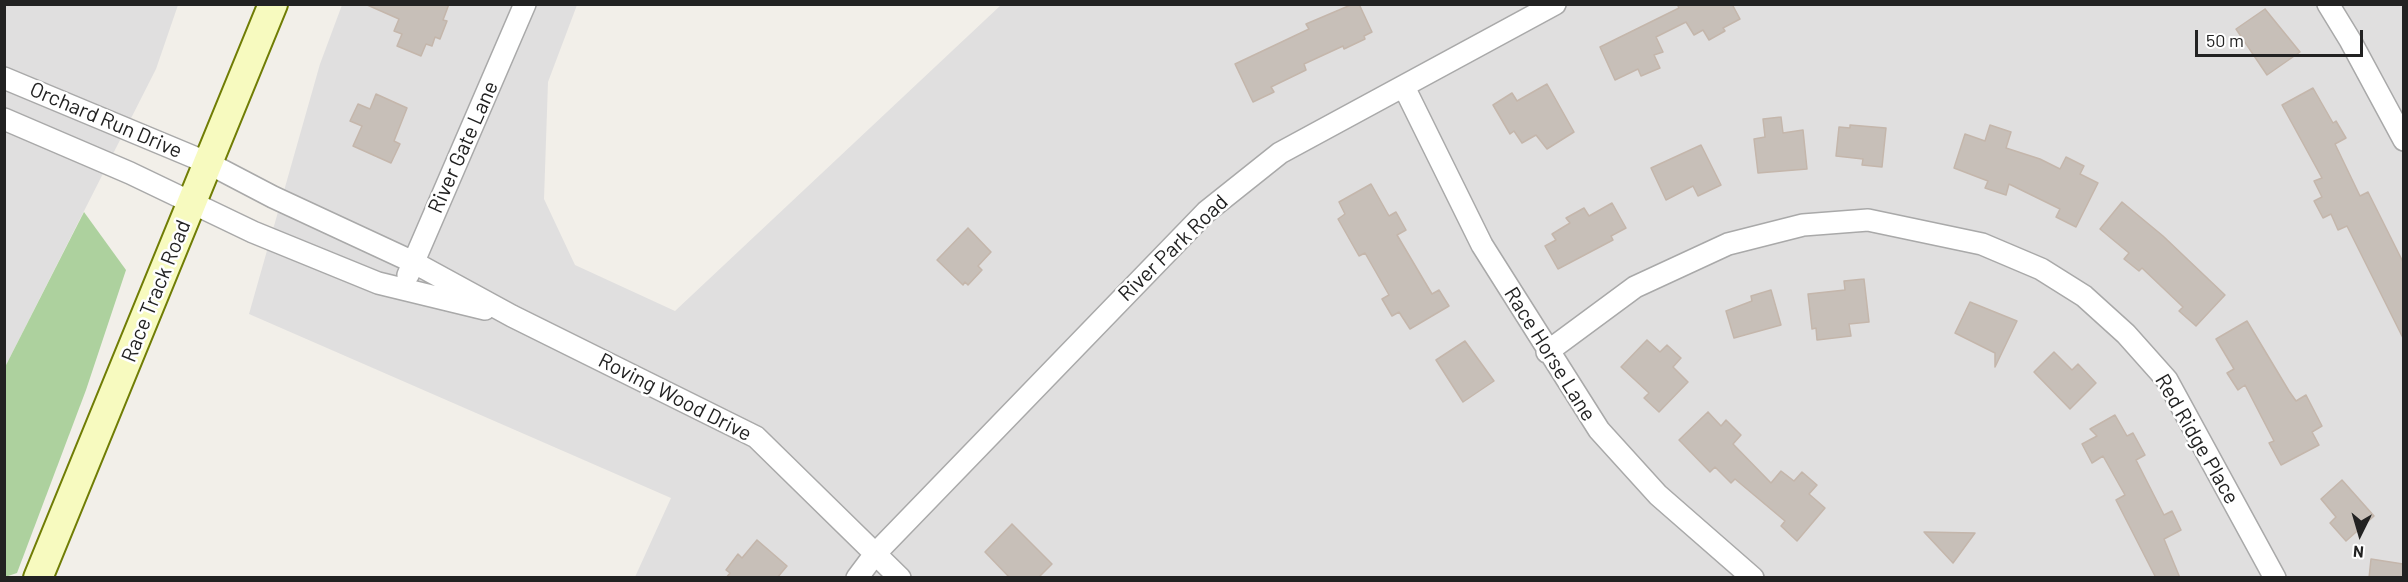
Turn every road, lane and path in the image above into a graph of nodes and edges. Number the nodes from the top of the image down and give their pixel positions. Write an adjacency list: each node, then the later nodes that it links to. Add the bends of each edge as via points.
1 (273, 4): 9 (street, Race Track Road)
2 (525, 4): 11 (street, River Gate Lane)
3 (1555, 4): 6 (street, River Park Road)
4 (2328, 4): 8 (street)
5 (4, 78): 9 (street, Orchard Run Drive)
6 (1404, 87): 14 (street, Race Horse Lane, via 1482,245); 15 (street, River Park Road, via 1280,153 1206,212)
7 (4, 119): 10 (street, Orchard Run Drive)
8 (2403, 140)
9 (208, 163): 10 (street, Race Track Road); 11 (street, Roving Wood Drive)
10 (192, 204): 12 (street, Roving Wood Drive, via 273,241); 16 (street, Race Track Road)
11 (412, 262): 12 (street, River Gate Lane); 13 (street, Roving Wood Drive)
12 (403, 290): 13 (street, Roving Wood Drive)
13 (512, 316): 15 (street, Roving Wood Drive, via 756,437)
14 (1548, 352): 19 (street, Race Horse Lane, via 1599,430 1658,495); 20 (street, Red Ridge Place, via 1635,287 1728,244 1803,225 1868,220 1982,244 2041,269 2084,296 2168,380)
15 (876, 554): 17 (street, River Park Road); 18 (street, Roving Wood Drive)
16 (38, 578)
17 (857, 578)
18 (900, 578)
19 (1753, 578)
20 (2275, 578)

